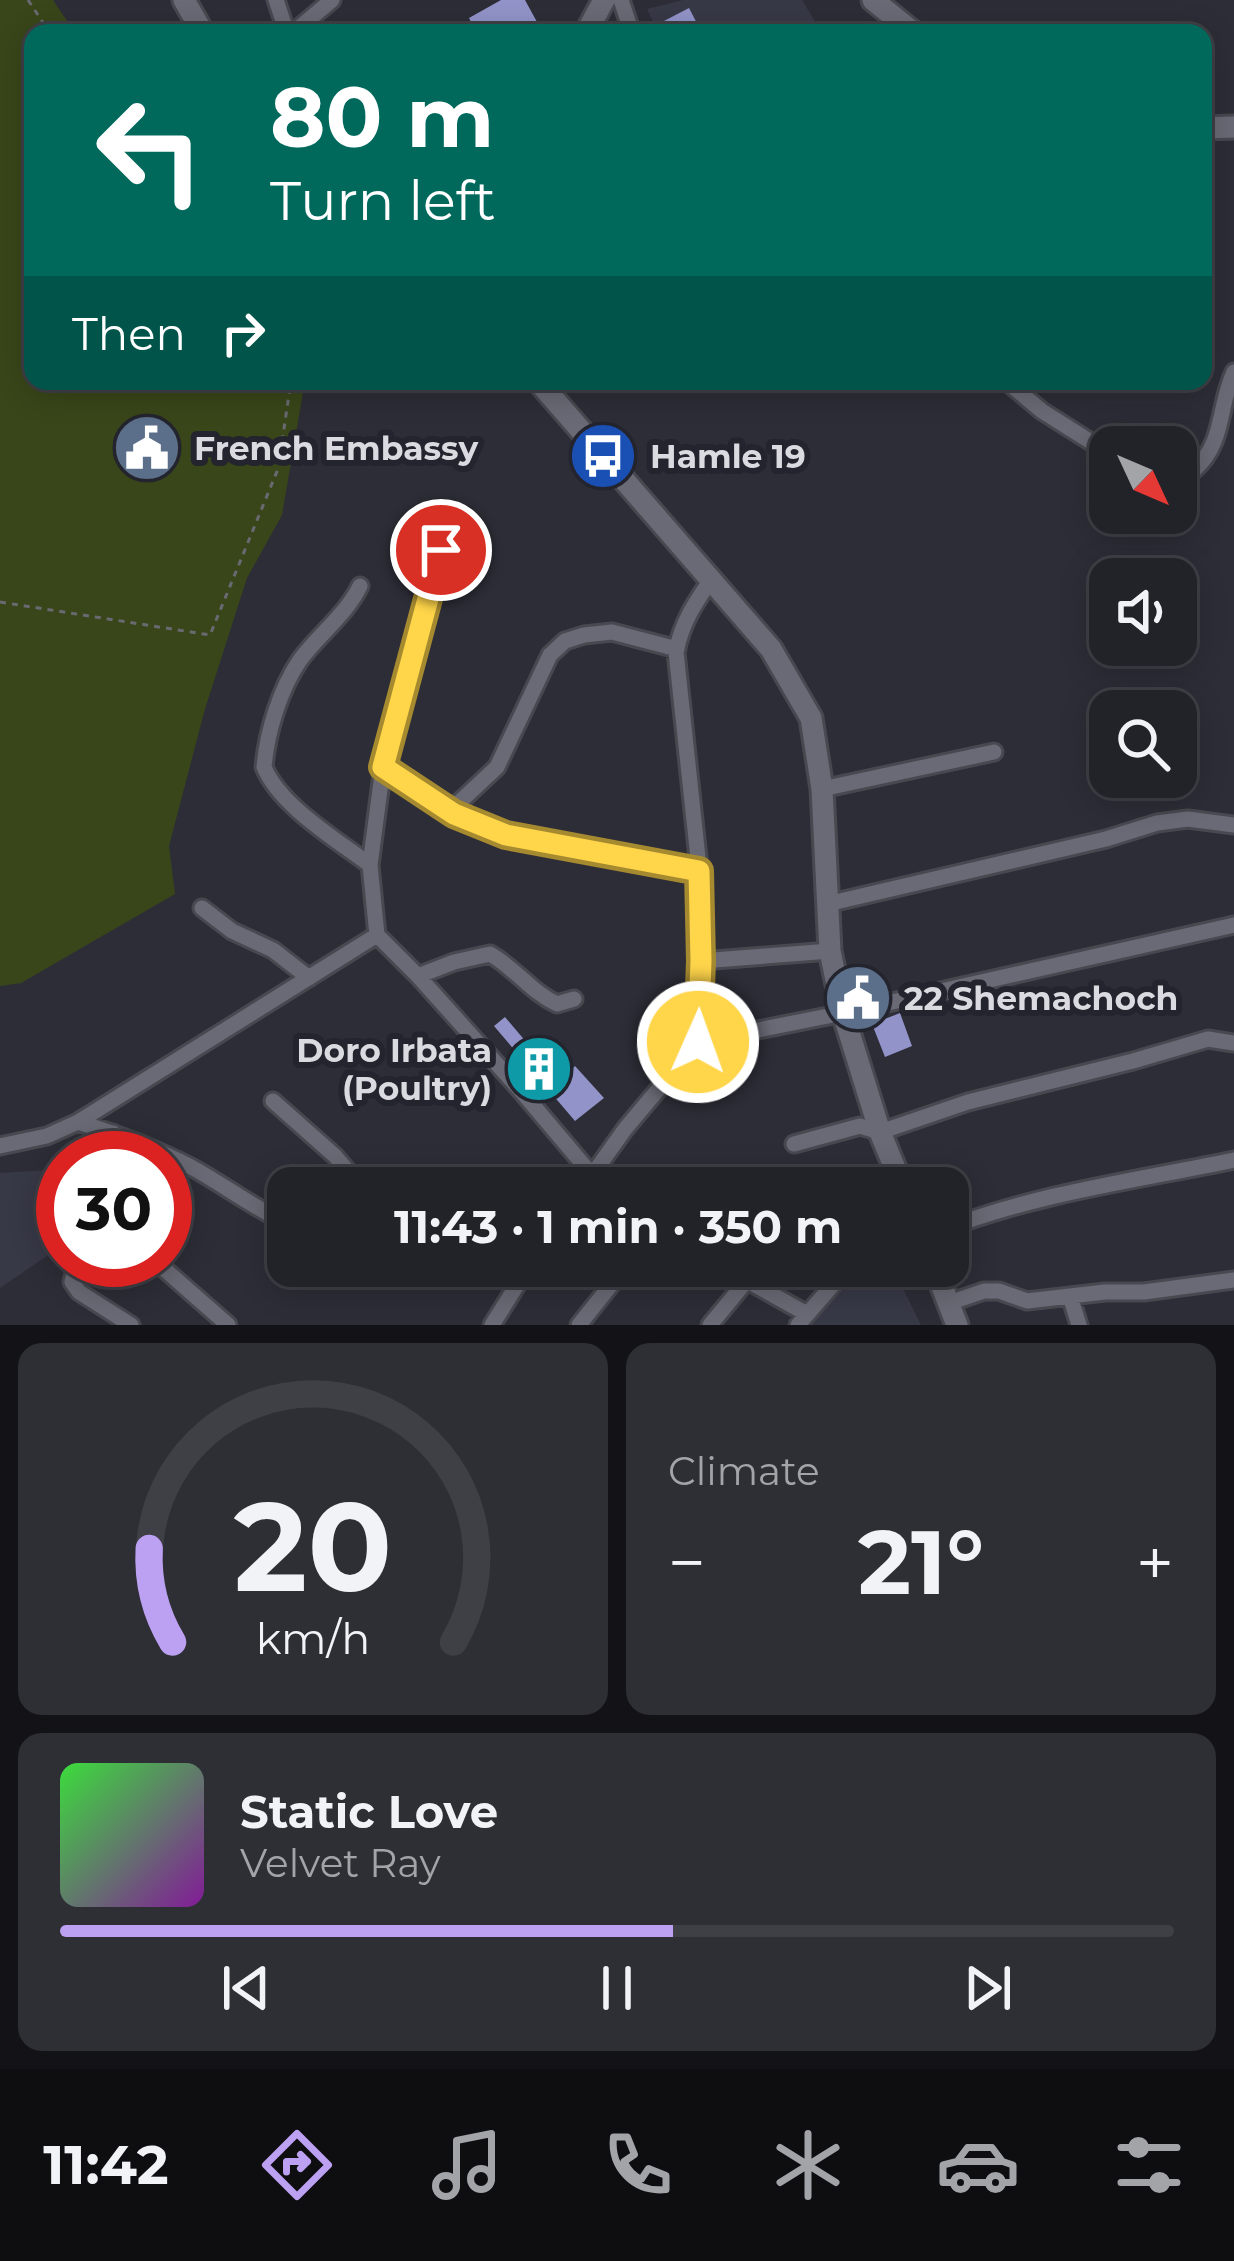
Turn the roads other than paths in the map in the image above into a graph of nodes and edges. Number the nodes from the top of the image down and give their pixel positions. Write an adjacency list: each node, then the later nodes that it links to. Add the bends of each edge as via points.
1 (332, 0): 3 (street)
2 (873, 0): 4 (main road)
3 (301, 24)
4 (903, 24)
5 (1234, 372): 9 (street, via 1219,435)
6 (1017, 390): 8 (street)
7 (554, 391): 11 (main road)
8 (1089, 440)
9 (1197, 467)
10 (441, 550): 15 (street)
11 (712, 578): 13 (street, via 688,613); 16 (main road, via 771,649 811,718)
12 (361, 586): 19 (street, via 282,692 264,767 307,818)
13 (677, 649): 17 (street, via 611,632 558,646 505,756); 20 (street)
14 (994, 752): 16 (street)
15 (383, 767): 17 (street); 19 (street)
16 (822, 789): 21 (main road)
17 (450, 811): 20 (street, via 506,835)
18 (1234, 825): 21 (street, via 1157,823)
19 (370, 865): 24 (street)
20 (699, 871): 26 (street)
21 (827, 904): 25 (main road)
22 (202, 908): 28 (street)
23 (1234, 925): 30 (street)
24 (377, 935): 27 (street); 28 (street)
25 (830, 951): 26 (street); 30 (main road)
26 (701, 961): 31 (street)
27 (418, 976): 29 (street, via 490,954 542,997 557,1004); 41 (street)
28 (309, 979): 34 (street)
29 (574, 999)
30 (843, 1013): 31 (street); 36 (main road)
31 (698, 1042): 42 (street)
32 (1234, 1042): 36 (street, via 1208,1039)
33 (273, 1100): 40 (street)
34 (78, 1122): 35 (street); 38 (street)
35 (107, 1131)
36 (880, 1132): 37 (street, via 860,1126); 43 (main road)
37 (794, 1144)
38 (0, 1146)
39 (1234, 1160): 46 (street)
40 (344, 1167)
41 (579, 1167)
42 (602, 1167)
43 (894, 1167)
44 (192, 1168): 45 (street)
45 (267, 1215)
46 (969, 1220)
47 (1234, 1280): 56 (street)
48 (76, 1287): 59 (street)
49 (185, 1287): 60 (street)
50 (515, 1287): 61 (street)
51 (609, 1287): 62 (street)
52 (741, 1287): 63 (street)
53 (759, 1287): 58 (street)
54 (831, 1287): 58 (street)
55 (943, 1287): 57 (main road)
56 (1070, 1296): 57 (street, via 1027,1301 984,1291); 65 (street)
57 (949, 1303): 64 (main road)
58 (803, 1320)
59 (131, 1325)
60 (228, 1325)
61 (492, 1325)
62 (579, 1325)
63 (710, 1325)
64 (957, 1325)
65 (1079, 1325)

